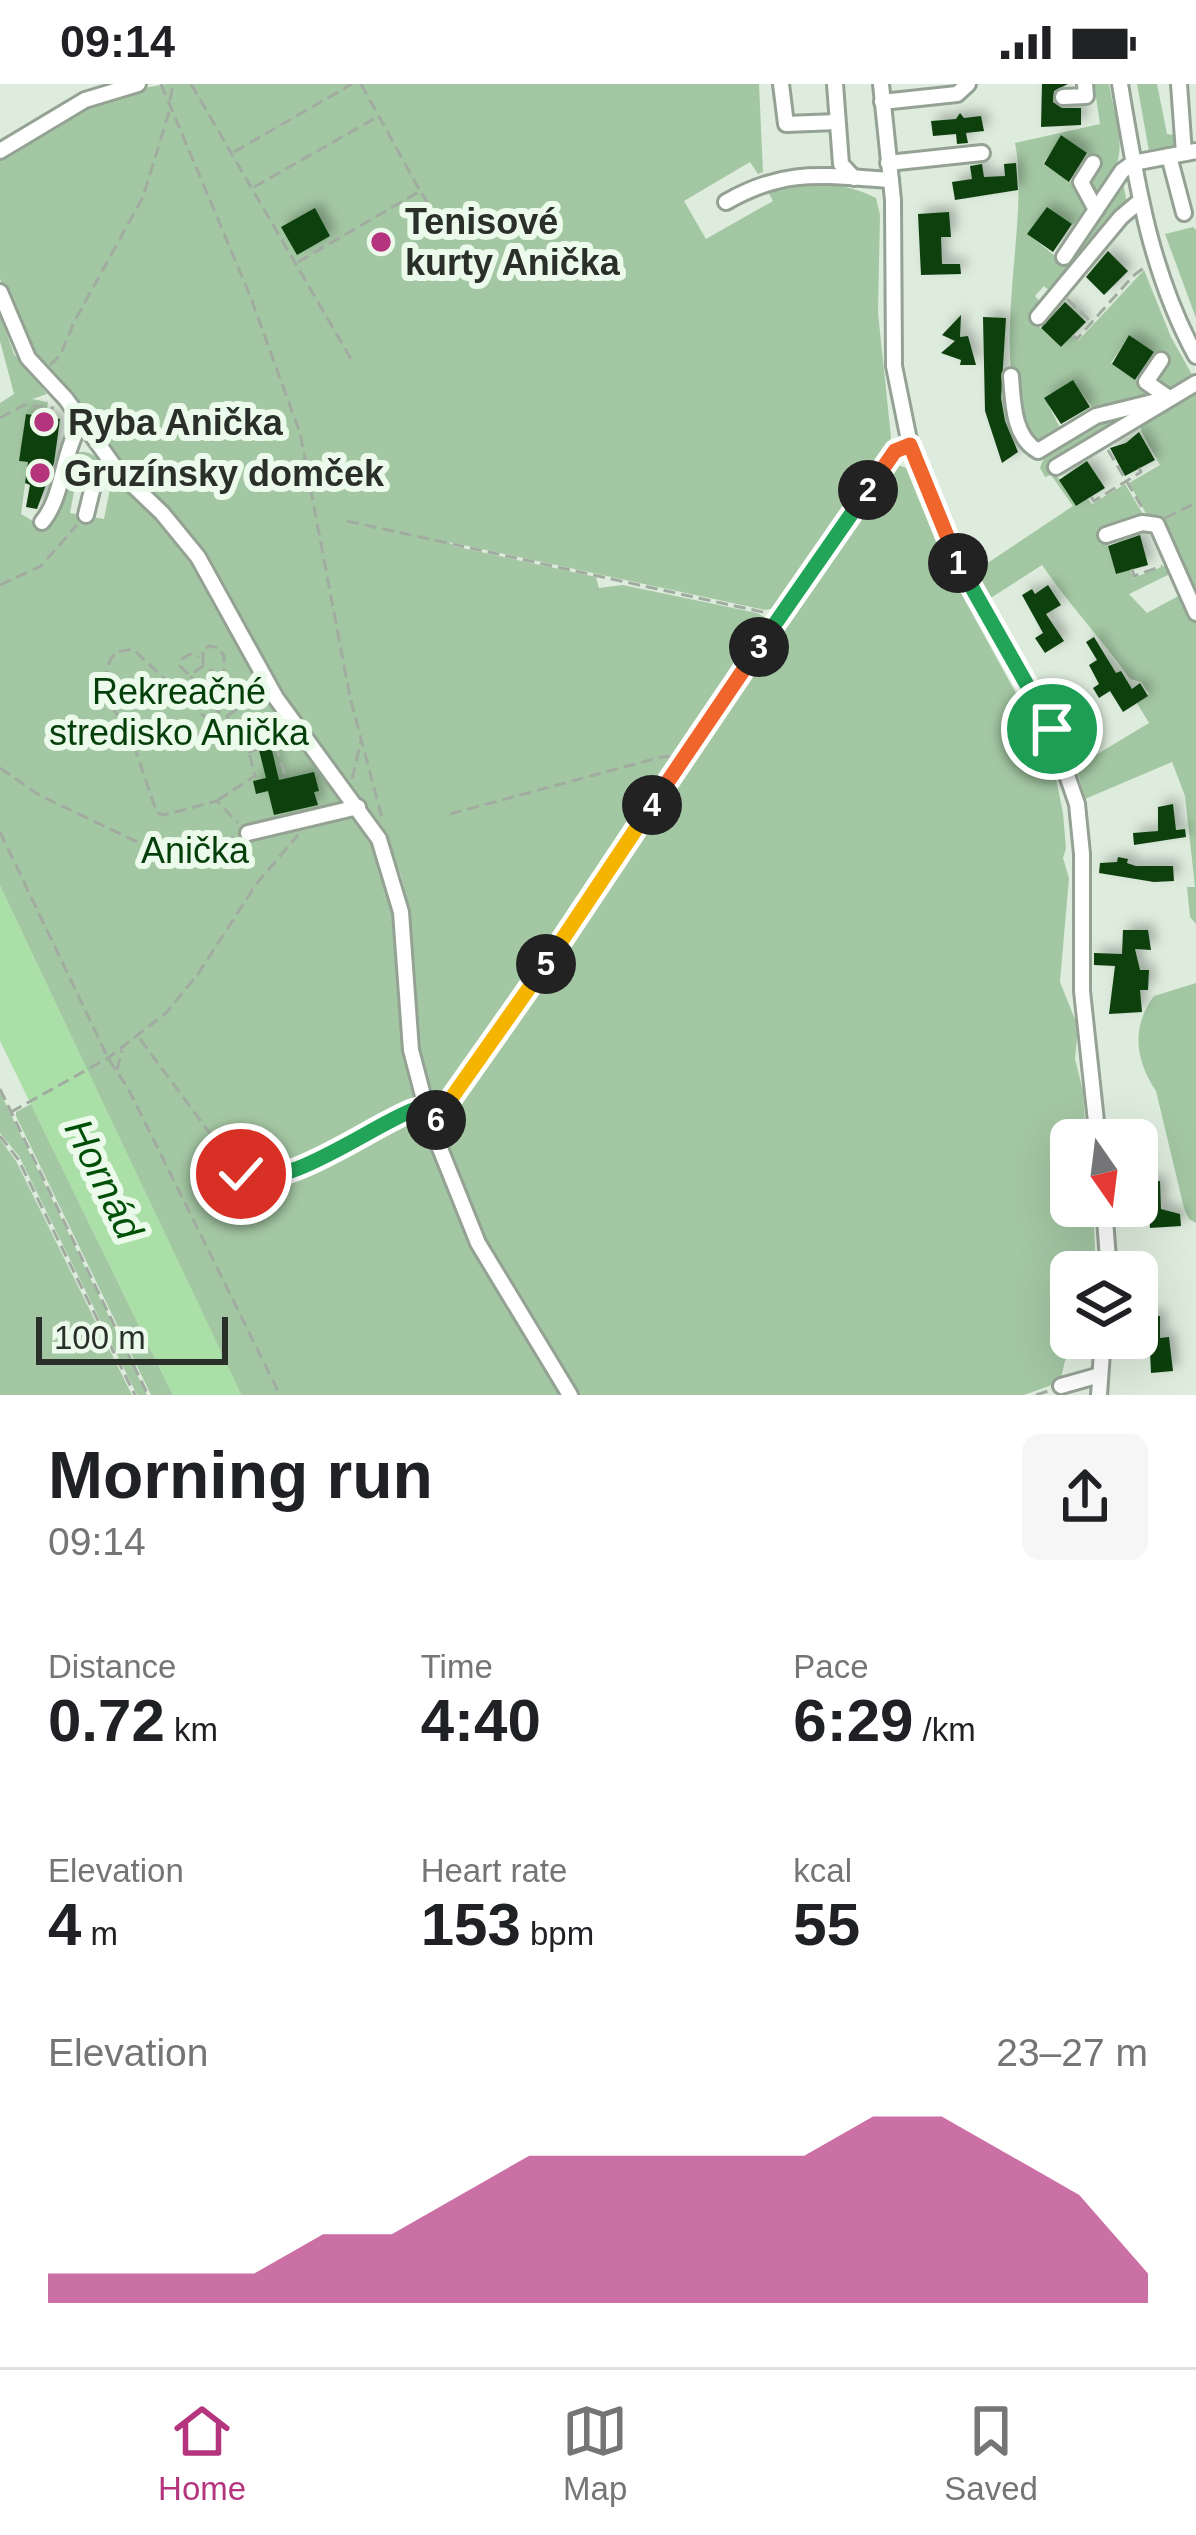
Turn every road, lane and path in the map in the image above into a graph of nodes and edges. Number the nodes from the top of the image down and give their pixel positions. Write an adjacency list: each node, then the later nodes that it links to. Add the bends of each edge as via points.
1 (138, 84): 19 (street, via 85,100)
2 (161, 84): 16 (path)
3 (173, 84): 16 (path)
4 (191, 84): 22 (path)
5 (352, 84): 22 (path)
6 (361, 84): 17 (path)
7 (781, 84): 18 (street, via 786,124)
8 (835, 84): 18 (street)
9 (881, 84): 15 (street)
10 (968, 84): 15 (street, via 957,94)
11 (1085, 84): 14 (street, via 1085,96)
12 (1120, 84): 25 (street)
13 (1179, 84): 21 (street)
14 (1063, 97)
15 (882, 102): 24 (street)
16 (170, 107): 50 (path, via 143,197 60,356); 84 (path, via 300,433)
17 (379, 116): 28 (path); 29 (path)
18 (837, 122): 26 (street, via 841,164)
19 (0, 151)
20 (982, 153): 24 (street)
21 (1183, 153): 25 (street); 33 (street)
22 (232, 154): 28 (path)
23 (1094, 163): 32 (street, via 1081,182)
24 (888, 164): 27 (street)
25 (1133, 164): 30 (street); 32 (street)
26 (854, 178): 27 (street); 31 (street, via 769,180)
27 (891, 180): 58 (street, via 893,366)
28 (252, 188): 36 (path)
29 (420, 190): 34 (path); 36 (path)
30 (1140, 200): 41 (street); 45 (street)
31 (726, 202)
32 (1096, 210): 35 (street)
33 (1184, 213)
34 (441, 224)
35 (1064, 257)
36 (296, 263): 49 (path)
37 (1145, 267): 39 (path)
38 (1116, 284): 39 (path)
39 (1121, 289): 44 (path)
40 (0, 292): 50 (street)
41 (1057, 293): 42 (street); 44 (path)
42 (1038, 317)
43 (1196, 321): 45 (street)
44 (1092, 322): 46 (path)
45 (1180, 327): 47 (street)
46 (1073, 335)
47 (1196, 356)
48 (1161, 360): 53 (street, via 1146,382)
49 (355, 364)
50 (40, 374): 54 (street)
51 (1011, 376): 53 (street, via 1017,425 1038,451 1096,416)
52 (1196, 382): 53 (street)
53 (1168, 398): 57 (street)
54 (66, 399): 55 (path, via 53,409 24,405); 56 (street)
55 (0, 418)
56 (82, 421): 61 (street); 67 (street)
57 (1102, 439): 59 (street); 62 (path)
58 (910, 445): 74 (path, via 895,451); 106 (street, via 960,569 1052,729 1072,783)
59 (1057, 466)
60 (1139, 469): 62 (path)
61 (117, 470): 65 (street, via 94,482); 83 (street, via 198,556)
62 (1126, 481): 63 (path); 68 (path)
63 (1091, 497)
64 (1196, 503): 68 (path)
65 (84, 517): 72 (path, via 41,566)
66 (347, 521): 74 (path)
67 (42, 522)
68 (1151, 522): 69 (street); 70 (street)
69 (1106, 535)
70 (1174, 561): 71 (path, via 1134,576); 73 (street)
71 (1132, 569)
72 (0, 585)
73 (1196, 613)
74 (777, 620): 87 (path)
75 (200, 658): 76 (path); 77 (path, via 182,659); 78 (path, via 206,646 219,648)
76 (203, 666): 77 (path); 78 (path)
77 (190, 675): 79 (path)
78 (224, 680): 79 (path, via 252,695)
79 (226, 716): 82 (path)
80 (128, 727): 81 (path, via 142,735); 81 (path, via 104,675 111,657 128,648); 90 (path, via 157,813)
81 (223, 734): 82 (path)
82 (234, 734): 86 (path, via 244,735)
83 (301, 735): 89 (path, via 274,746); 91 (street)
84 (362, 740): 91 (path); 94 (path)
85 (259, 749): 86 (path)
86 (249, 752): 90 (path, via 255,776)
87 (685, 756): 92 (path); 107 (path)
88 (0, 768): 95 (path, via 150,848 183,849)
89 (286, 778)
90 (217, 801): 95 (path)
91 (354, 801): 93 (street); 103 (street, via 382,845 397,894)
92 (450, 814)
93 (312, 818): 95 (street); 97 (path, via 257,883 198,974)
94 (382, 819)
95 (244, 830)
96 (0, 832): 99 (path)
97 (139, 1037): 98 (path); 103 (path, via 251,1179 289,1172)
98 (121, 1049): 99 (path); 100 (path); 101 (path)
99 (105, 1051): 100 (path)
100 (105, 1060): 101 (path); 105 (path)
101 (117, 1072): 114 (path)
102 (0, 1089): 105 (path)
103 (424, 1107): 107 (street)
104 (0, 1109): 105 (path)
105 (12, 1109): 113 (path)
106 (1096, 1119)
107 (431, 1126): 115 (street, via 478,1243)
108 (0, 1136): 112 (path)
109 (1101, 1359): 110 (street)
110 (1100, 1375): 111 (street); 116 (street)
111 (1061, 1386)
112 (135, 1395)
113 (148, 1395)
114 (280, 1395)
115 (570, 1395)
116 (1099, 1395)

